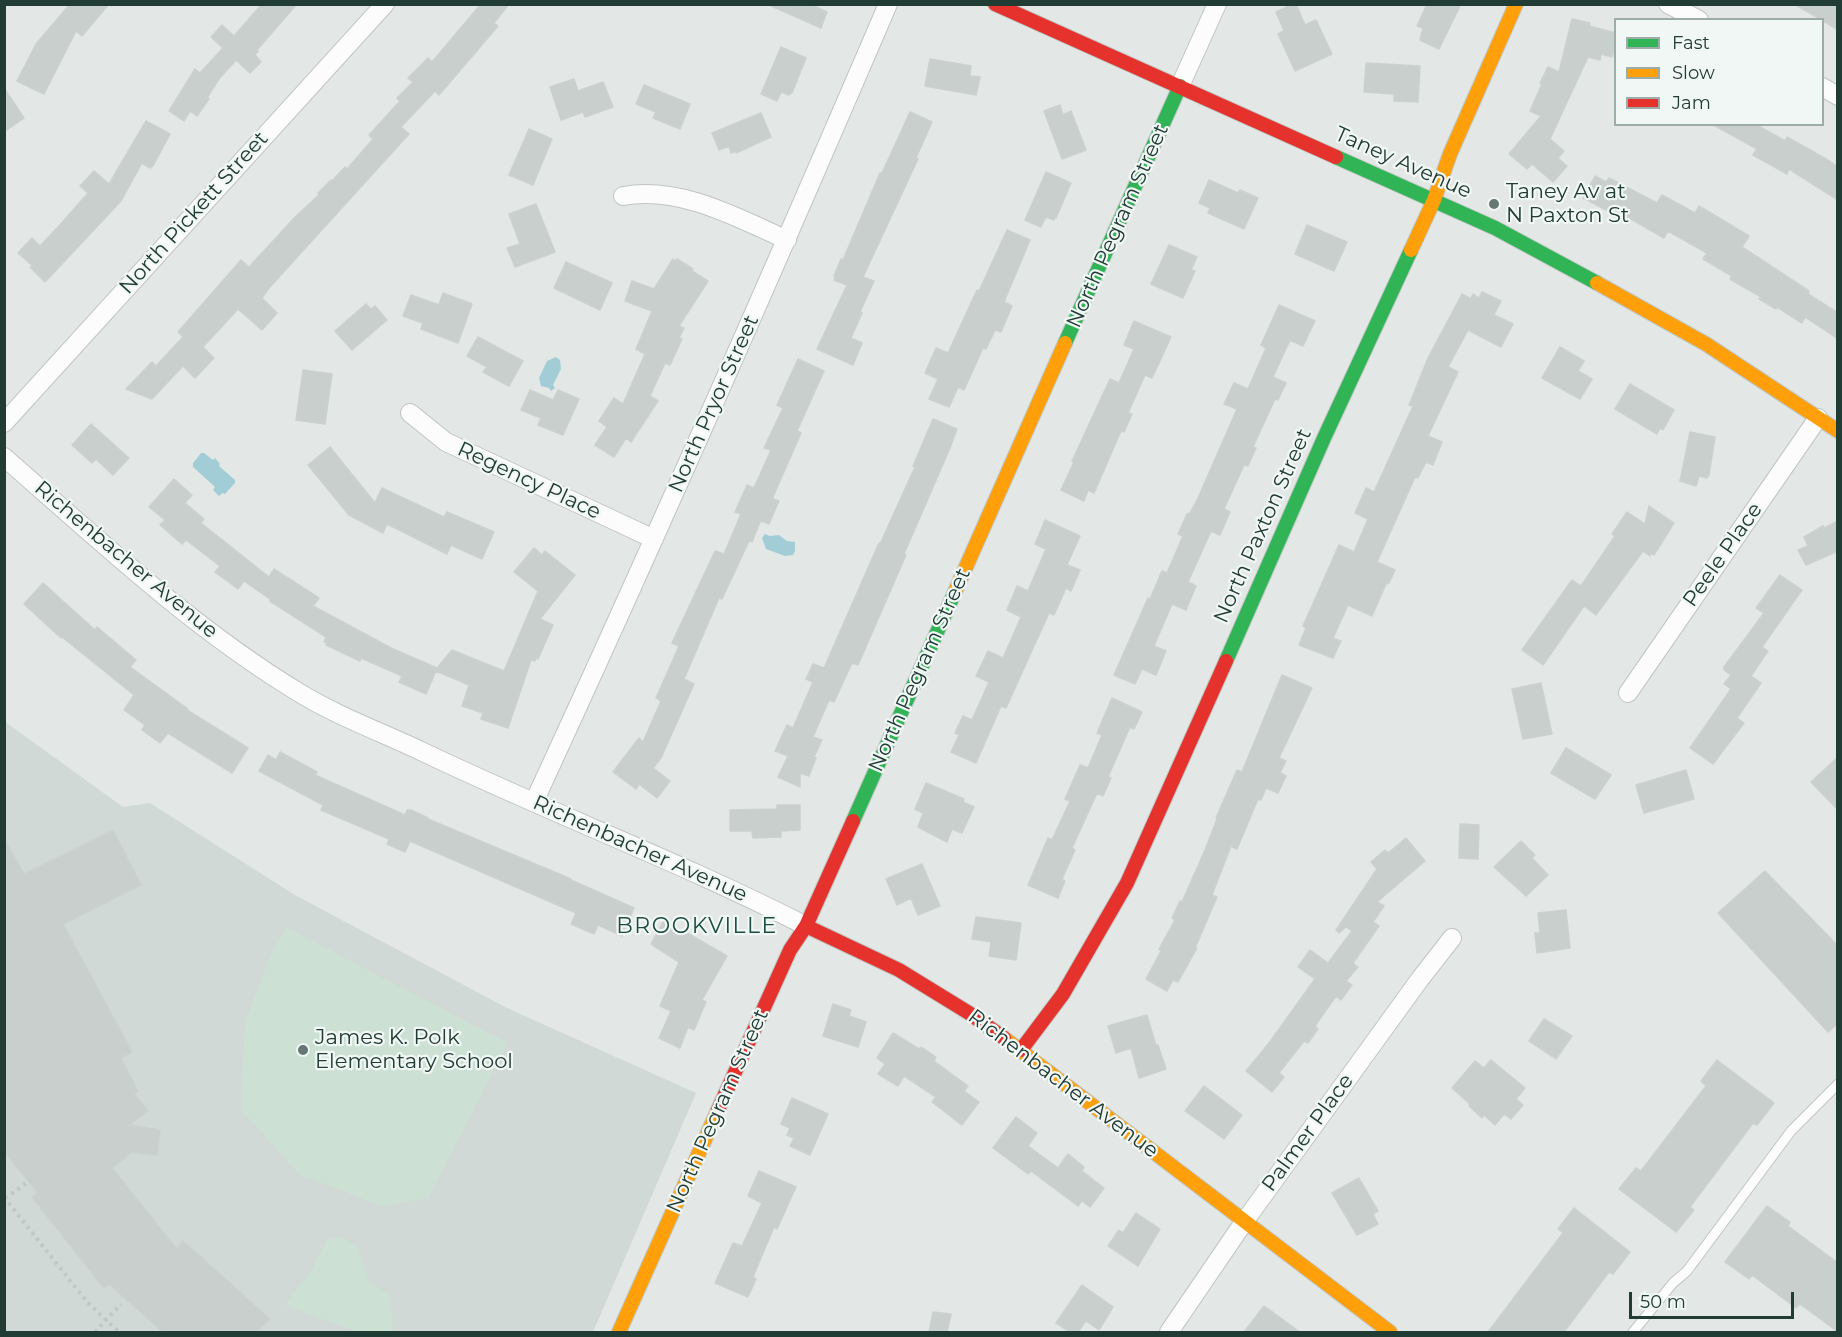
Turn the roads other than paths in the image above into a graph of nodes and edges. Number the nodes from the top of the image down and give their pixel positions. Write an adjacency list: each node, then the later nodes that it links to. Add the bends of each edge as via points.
1 (385, 4): 16 (street, North Pickett Street)
2 (888, 4): 13 (street, North Pryor Street)
3 (995, 4): 8 (street, Taney Avenue)
4 (1217, 4): 8 (street, North Pegram Street)
5 (1516, 4): 12 (street, North Paxton Street)
6 (1668, 4): 7 (street)
7 (1695, 18)
8 (1180, 86): 12 (street, Taney Avenue); 22 (street, North Pegram Street)
9 (1824, 88): 10 (street)
10 (1838, 96)
11 (622, 196): 13 (street, via 640,193 686,199)
12 (1434, 200): 15 (street, Taney Avenue, via 1495,228 1706,344); 24 (street, North Paxton Street, via 1127,883 1063,994)
13 (787, 240): 19 (street, North Pryor Street)
14 (410, 413): 19 (street, Regency Place, via 446,442)
15 (1818, 418): 17 (street, Taney Avenue); 20 (street, Peele Place)
16 (4, 423)
17 (1838, 431)
18 (4, 457): 21 (street, Richenbacher Avenue, via 145,582 300,693)
19 (654, 539): 21 (street, North Pryor Street)
20 (1628, 693)
21 (534, 802): 22 (street, Richenbacher Avenue)
22 (806, 927): 24 (street, Richenbacher Avenue, via 899,970); 27 (street, North Pegram Street, via 786,960)
23 (1452, 938): 26 (street, Palmer Place)
24 (1021, 1050): 26 (street, Richenbacher Avenue)
25 (1838, 1084): 30 (lane, via 1791,1131 1687,1271)
26 (1244, 1221): 28 (street, Palmer Place); 29 (street, Richenbacher Avenue)
27 (619, 1332)
28 (1169, 1332)
29 (1390, 1332)
30 (1633, 1332)

